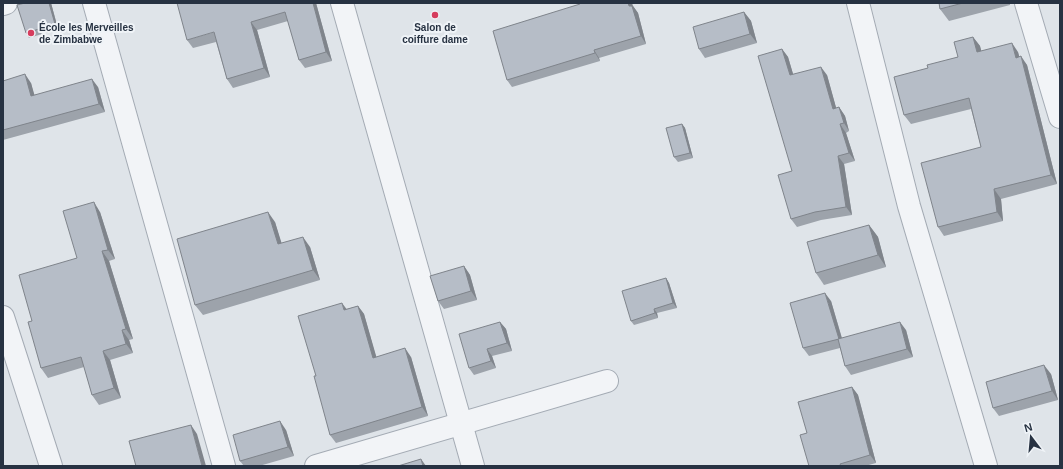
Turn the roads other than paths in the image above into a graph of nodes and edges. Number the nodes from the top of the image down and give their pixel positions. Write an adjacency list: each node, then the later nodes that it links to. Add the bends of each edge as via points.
1 (6, 3): 6 (street)
2 (94, 3): 13 (street)
3 (342, 3): 11 (street)
4 (858, 3): 16 (street, via 909,206)
5 (1026, 3): 7 (street)
6 (3, 4)
7 (1060, 117)
8 (3, 317): 9 (street)
9 (10, 365): 12 (street)
10 (607, 381): 11 (street)
11 (462, 424): 14 (street); 15 (street)
12 (51, 466)
13 (224, 466)
14 (316, 466)
15 (473, 466)
16 (986, 466)

